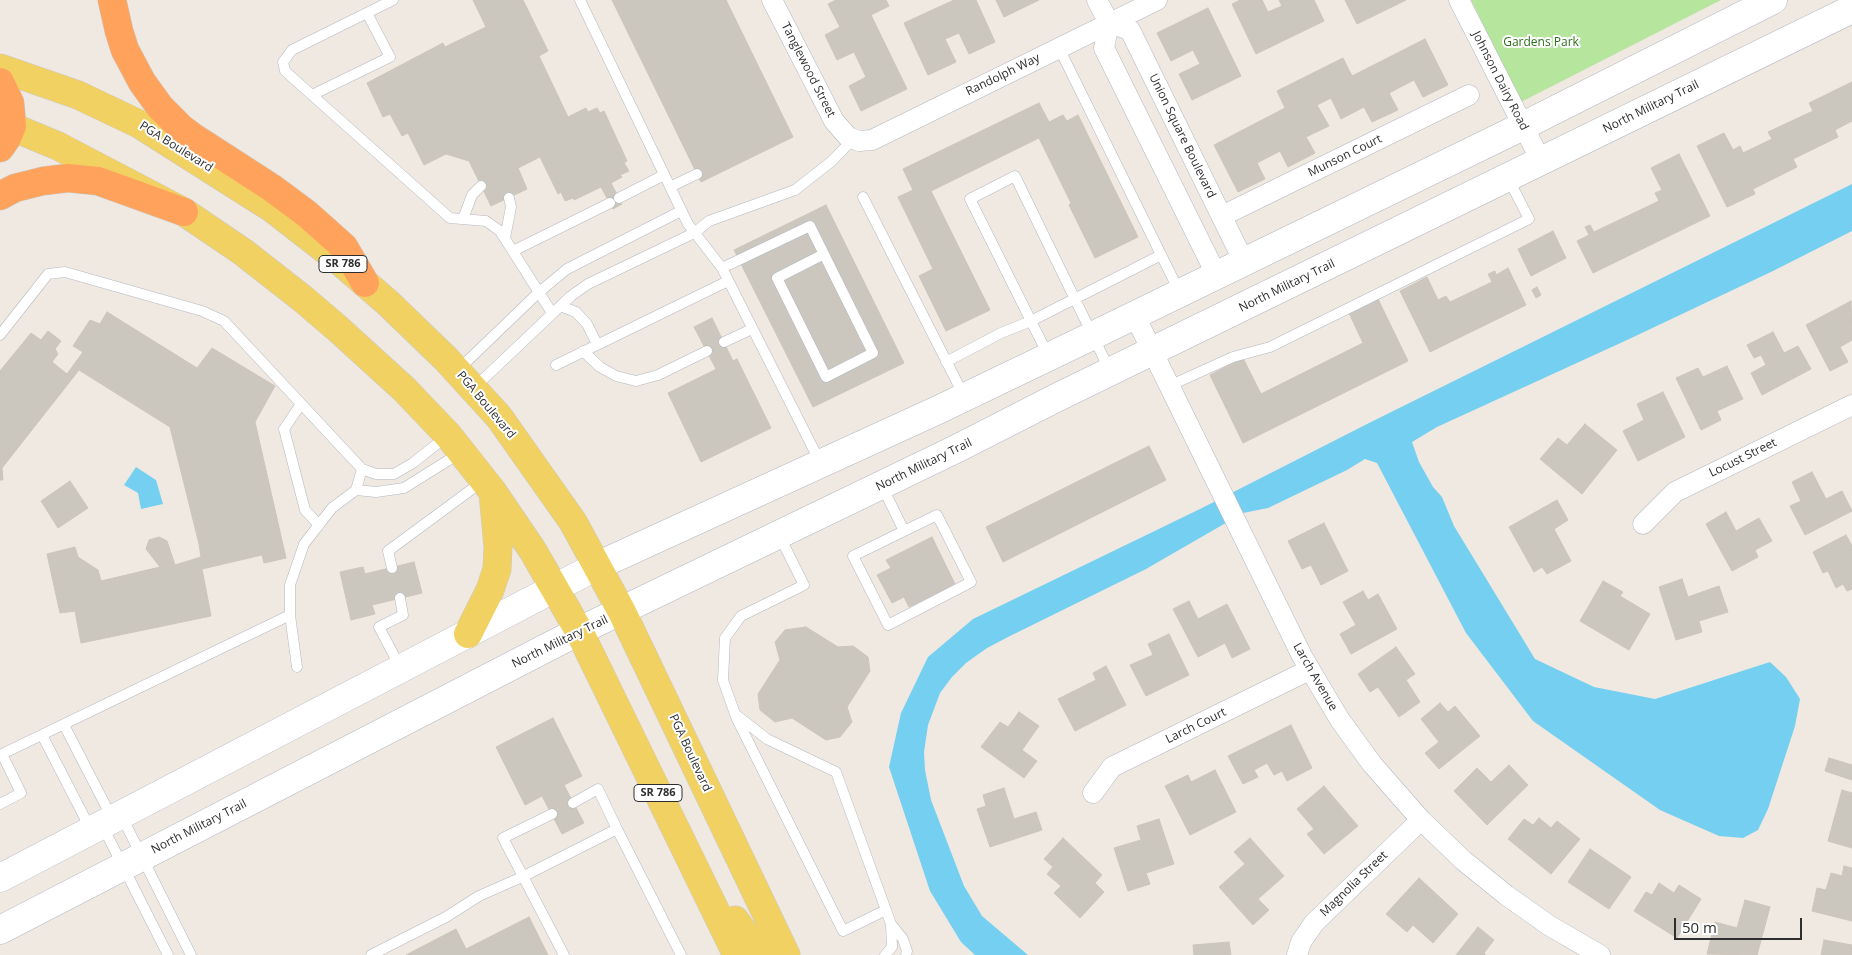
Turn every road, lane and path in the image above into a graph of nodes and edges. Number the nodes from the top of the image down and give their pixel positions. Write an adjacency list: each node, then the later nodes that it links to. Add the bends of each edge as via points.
1 (112, 0): 42 (highway, via 125,50 160,107 192,137 307,214 344,246)
2 (393, 0): 10 (lane)
3 (580, 0): 22 (lane)
4 (772, 0): 19 (street, Tanglewood Street, via 834,122)
5 (1098, 0): 11 (street)
6 (1157, 0): 11 (street, Randolph Way)
7 (1460, 0): 17 (street, Johnson Dairy Road)
8 (1773, 0): 17 (main road)
9 (1852, 9): 20 (main road, North Military Trail)
10 (367, 13): 15 (lane, via 390,57); 15 (lane, via 292,50 283,62 284,71)
11 (1109, 23): 12 (street, Randolph Way); 31 (street, Union Square Boulevard, via 1130,30); 40 (street, via 1104,48)
12 (1059, 48): 19 (street, Randolph Way, via 872,140); 37 (lane)
13 (0, 68): 42 (main road, PGA Boulevard / SR 786, via 78,95 139,124 273,209)
14 (0, 82): 18 (highway, via 10,103)
15 (312, 95): 32 (lane, via 450,218)
16 (1469, 95): 31 (street, Munson Court)
17 (1523, 126): 20 (street, Johnson Dairy Road); 38 (main road)
18 (4, 132): 30 (main road, SR 786, via 58,146)
19 (850, 138): 33 (lane, via 832,161 795,190 709,221)
20 (1541, 161): 23 (main road, North Military Trail)
21 (697, 174): 25 (lane)
22 (664, 175): 25 (lane); 35 (lane)
23 (1508, 177): 57 (main road, North Military Trail); 63 (lane, via 1529,219 1270,347 1233,357)
24 (481, 186): 32 (lane, via 472,195)
25 (670, 187): 29 (lane)
26 (0, 196): 30 (highway, via 43,181 75,179 98,181)
27 (863, 197): 59 (lane)
28 (508, 198): 34 (lane, via 511,207)
29 (682, 211): 33 (lane); 43 (lane, via 567,269)
30 (184, 212): 67 (main road, SR 786, via 303,298 404,389)
31 (1222, 216): 38 (street, Union Square Boulevard)
32 (464, 219): 34 (lane, via 486,221)
33 (694, 233): 39 (lane); 46 (lane, via 588,284)
34 (505, 238): 35 (lane)
35 (513, 251): 43 (lane)
36 (824, 254): 36 (lane, via 873,353 826,376 777,278); 39 (lane, via 810,226)
37 (1160, 254): 44 (lane); 45 (lane)
38 (1244, 262): 40 (main road)
39 (722, 268): 41 (lane)
40 (1217, 276): 44 (main road)
41 (728, 281): 50 (lane); 54 (lane)
42 (365, 283): 62 (main road, PGA Boulevard / SR 786)
43 (538, 293): 47 (lane); 62 (lane)
44 (1180, 293): 48 (main road)
45 (1075, 298): 49 (lane); 49 (lane, via 1015,176 970,199); 52 (lane)
46 (560, 306): 47 (lane); 54 (lane, via 576,312 587,324)
47 (552, 313): 62 (lane)
48 (1134, 316): 52 (main road); 57 (street, Larch Avenue)
49 (1031, 321): 58 (lane); 59 (lane)
50 (752, 329): 53 (lane); 68 (lane)
51 (0, 335): 65 (lane, via 48,274 65,272 202,311 224,321)
52 (1094, 336): 58 (main road); 61 (lane)
53 (724, 342)
54 (597, 344): 55 (lane)
55 (583, 351): 56 (lane, via 600,367 616,376 636,381 658,375); 60 (lane)
56 (707, 351)
57 (1152, 352): 61 (main road, North Military Trail); 63 (street, Larch Avenue)
58 (1049, 357): 64 (main road)
59 (946, 362): 64 (lane)
60 (556, 364)
61 (1111, 372): 70 (main road, North Military Trail)
62 (465, 380): 77 (main road, PGA Boulevard / SR 786, via 498,417 573,522)
63 (1169, 386): 87 (street, Larch Avenue)
64 (964, 398): 68 (main road)
65 (301, 404): 69 (lane); 74 (lane, via 284,429 305,510)
66 (1851, 408): 73 (street, Locust Street, via 1675,492)
67 (454, 443): 69 (lane, via 394,474 376,474); 71 (main road, SR 786); 72 (lane, via 404,488 376,492)
68 (821, 464): 77 (main road)
69 (362, 469): 72 (lane)
70 (882, 485): 75 (lane); 76 (main road, North Military Trail)
71 (488, 486): 78 (lane, via 388,551); 79 (main road, SR 786); 84 (main road, via 498,547 497,569)
72 (356, 490): 74 (lane, via 332,508)
73 (1643, 524)
74 (319, 525): 82 (lane, via 304,544 290,585)
75 (904, 530): 75 (lane, via 853,556 888,625 971,582 937,515)
76 (779, 536): 81 (main road, North Military Trail); 88 (lane, via 804,585 741,616 725,638 722,680)
77 (597, 566): 79 (main road); 81 (main road, PGA Boulevard / SR 786)
78 (392, 568)
79 (554, 588): 83 (main road, SR 786); 84 (main road)
80 (400, 598): 86 (lane, via 403,616 379,627)
81 (622, 612): 83 (main road, North Military Trail); 113 (main road, PGA Boulevard / SR 786)
82 (290, 615): 85 (lane); 89 (lane)
83 (579, 631): 99 (main road, North Military Trail); 102 (main road, SR 786)
84 (468, 634): 86 (main road)
85 (297, 667)
86 (401, 668): 97 (main road)
87 (1309, 670): 92 (street, Larch Court, via 1112,767); 96 (street, Larch Avenue, via 1372,764)
88 (735, 714): 103 (lane, via 767,740 836,772); 103 (lane, via 843,931)
89 (64, 725): 90 (lane); 97 (lane)
90 (42, 735): 91 (lane); 97 (lane)
91 (1, 755): 94 (lane, via 21,793)
92 (1093, 793)
93 (573, 803): 98 (lane, via 598,789)
94 (0, 804)
95 (552, 814): 100 (lane, via 503,838)
96 (1421, 820): 116 (street, Magnolia Street, via 1314,923 1301,942); 117 (street, Larch Avenue, via 1506,895)
97 (106, 822): 99 (lane); 99 (lane); 101 (main road)
98 (617, 829): 100 (lane); 110 (lane)
99 (132, 861): 105 (main road, North Military Trail); 106 (lane); 107 (lane)
100 (522, 877): 108 (lane); 109 (lane)
101 (0, 878)
102 (709, 898): 111 (main road, SR 786); 112 (main road, via 730,913)
103 (886, 910): 104 (lane)
104 (891, 924): 114 (lane, via 892,947); 115 (lane, via 903,939)
105 (0, 930)
106 (168, 955)
107 (191, 955)
108 (371, 955)
109 (564, 955)
110 (681, 955)
111 (737, 955)
112 (757, 955)
113 (786, 955)
114 (885, 955)
115 (906, 955)
116 (1297, 955)
117 (1600, 955)

